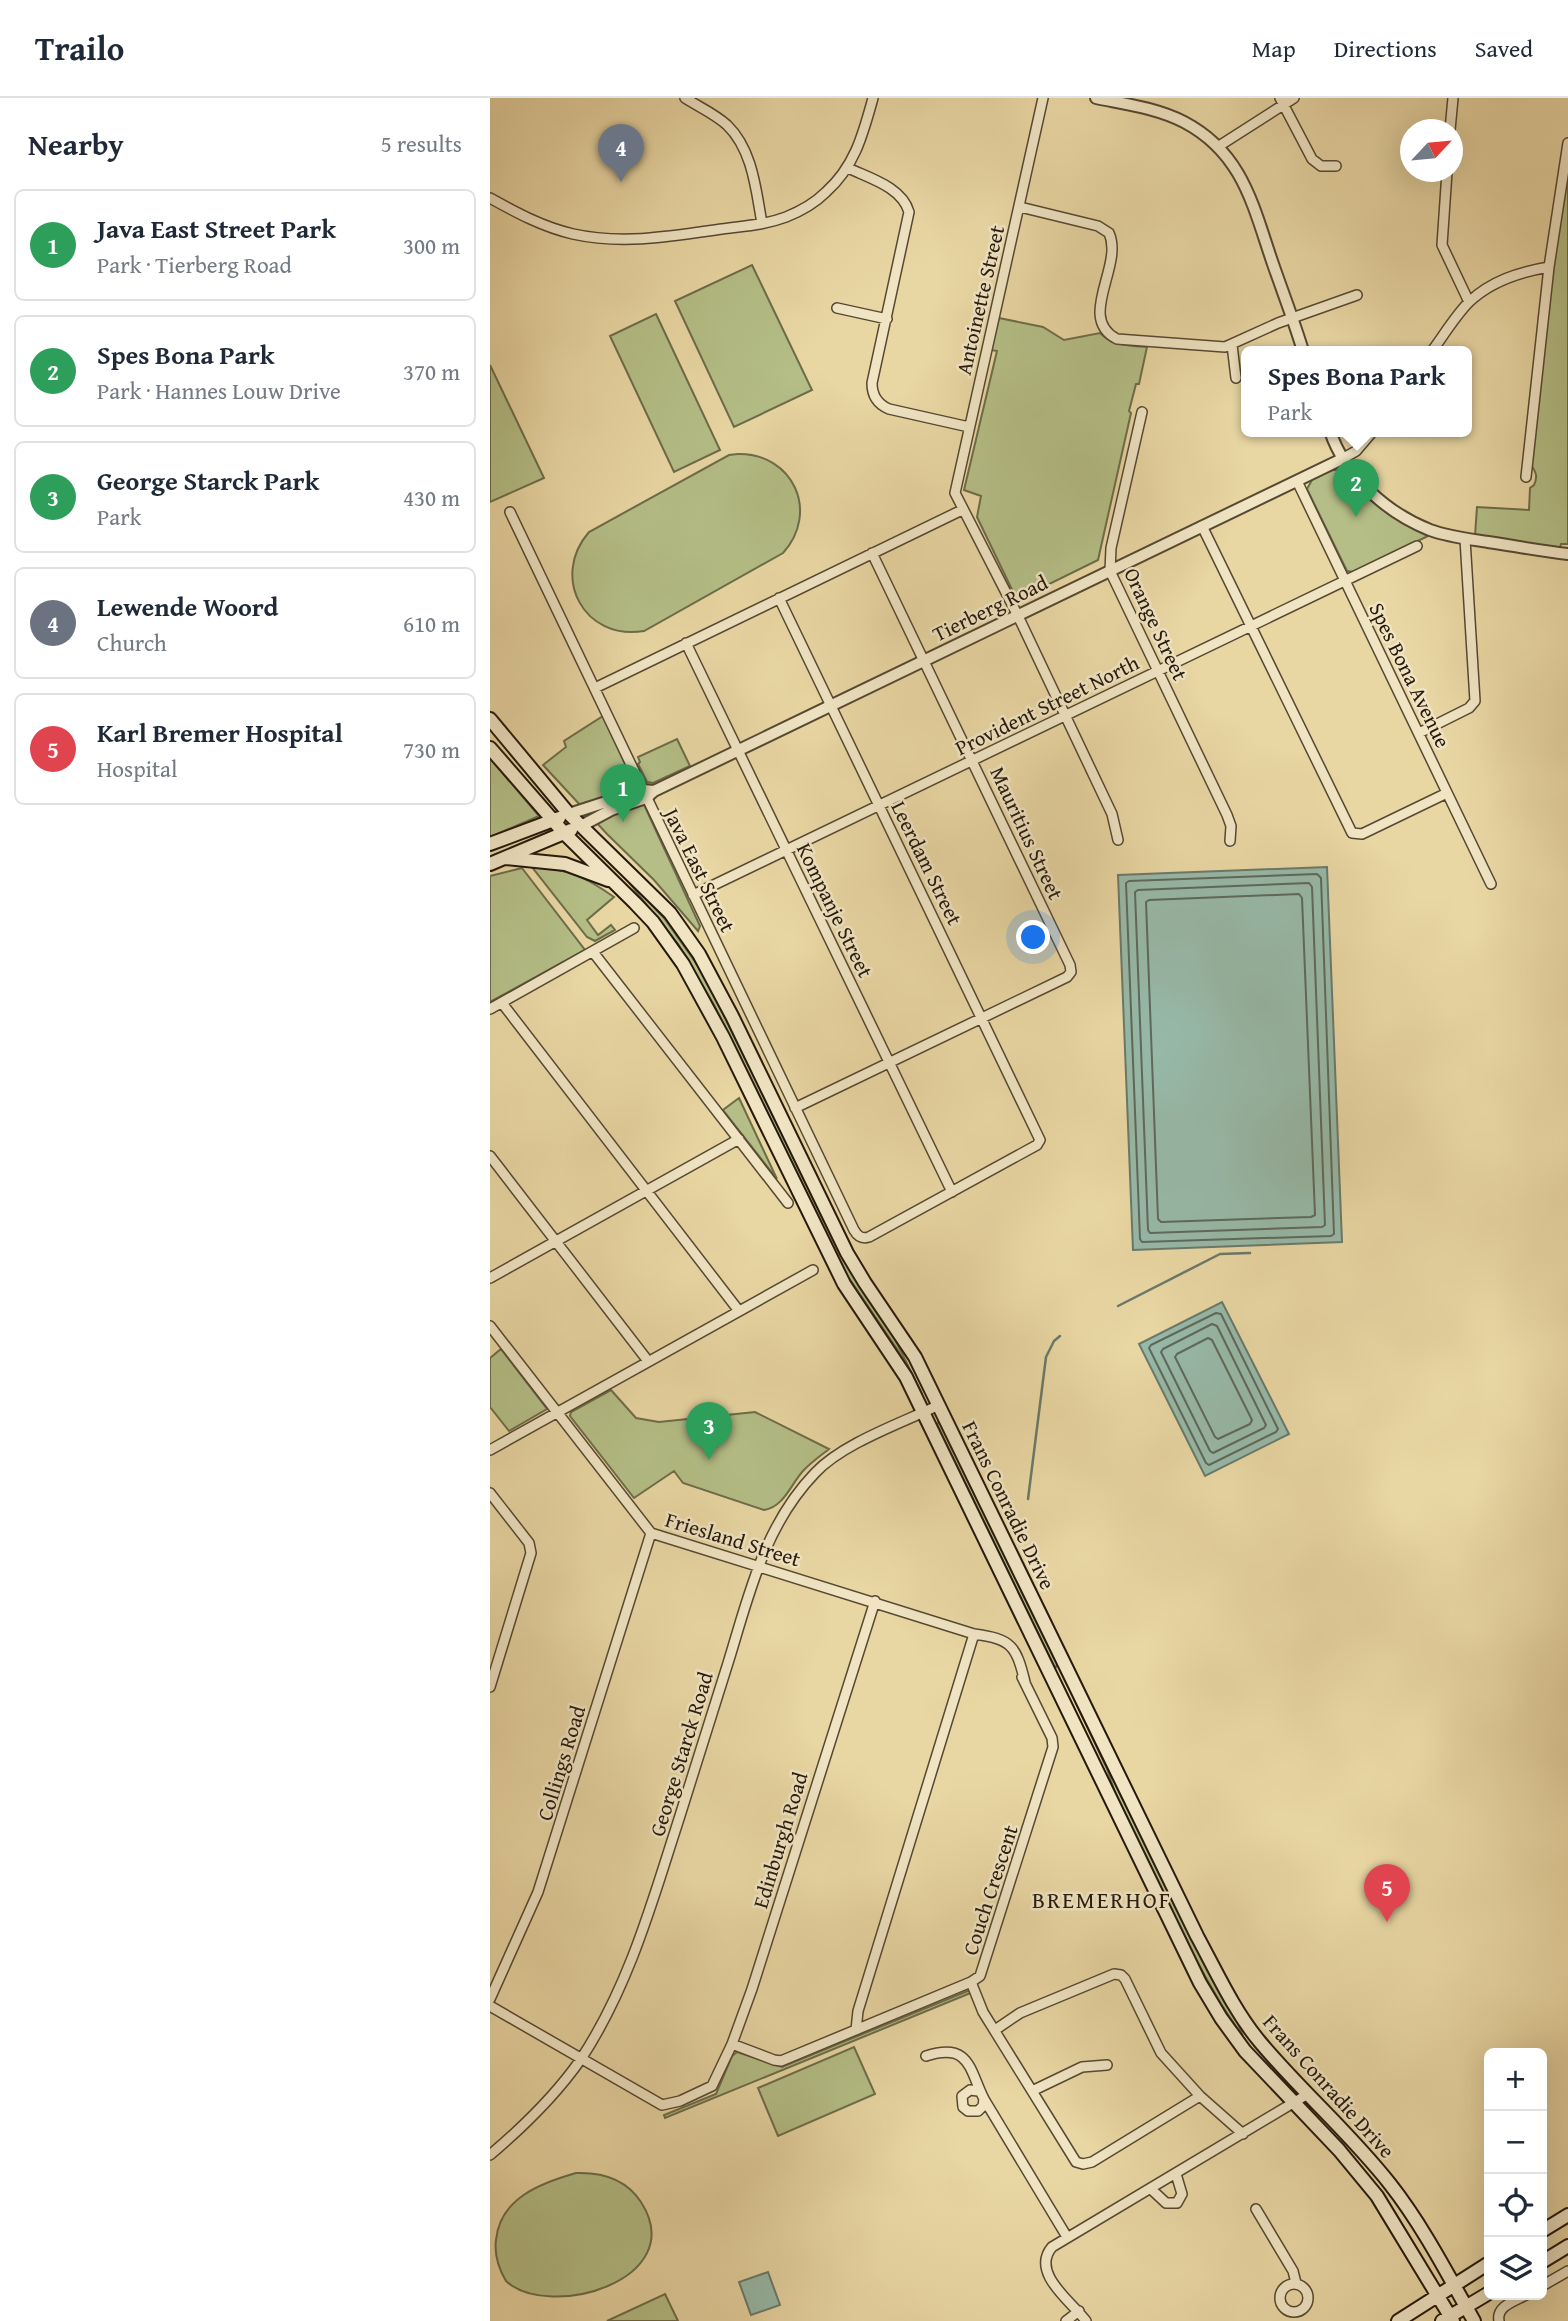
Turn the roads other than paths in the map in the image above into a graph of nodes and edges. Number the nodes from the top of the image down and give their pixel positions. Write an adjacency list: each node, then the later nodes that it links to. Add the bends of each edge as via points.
1 (685, 98): 16 (street, via 735,136 751,169)
2 (873, 98): 12 (street)
3 (1043, 98): 15 (street, Antoinette Street)
4 (1096, 98): 10 (street, via 1169,116)
5 (1294, 98): 7 (street)
6 (1452, 98): 8 (street)
7 (1282, 102): 10 (street); 11 (street, via 1312,159 1321,166)
8 (1451, 119)
9 (1568, 143): 17 (street)
10 (1219, 146): 21 (street, via 1248,190)
11 (1336, 166)
12 (848, 168): 16 (street, via 814,202 794,214); 22 (street, via 894,191 908,207)
13 (1446, 182): 19 (street, via 1442,245)
14 (490, 198): 16 (street, via 528,219 596,237 656,238)
15 (1020, 207): 23 (street, via 1098,226 1109,233 1112,255 1100,312 1108,334 1128,341); 28 (street, Antoinette Street)
16 (762, 223)
17 (1549, 267): 19 (street, via 1508,277); 32 (street)
18 (1357, 295): 21 (street)
19 (1469, 302): 25 (street)
20 (836, 308): 22 (street)
21 (1293, 317): 23 (street); 24 (street)
22 (887, 319): 28 (street, via 872,383 877,401 889,409)
23 (1231, 345): 26 (street)
24 (1302, 346)
25 (1436, 346)
26 (1236, 378)
27 (1142, 412): 41 (street, Orange Street, via 1111,548)
28 (969, 427): 34 (street, Antoinette Street, via 955,487)
29 (1333, 437): 31 (street)
30 (1368, 437): 31 (street, via 1356,452)
31 (1342, 458): 33 (street, Tierberg Road); 37 (street, via 1365,486 1396,512 1431,530)
32 (1526, 477)
33 (1297, 481): 36 (street, Tierberg Road); 42 (street, Spes Bona Avenue)
34 (962, 510): 39 (street); 44 (street)
35 (510, 512): 49 (street, Java East Street)
36 (1202, 526): 41 (street, Tierberg Road); 45 (street)
37 (1465, 539): 40 (street); 53 (street, via 1475,701)
38 (1417, 546): 42 (street, Provident Street North)
39 (872, 553): 43 (street); 47 (street, Mauritius Street)
40 (1568, 554)
41 (1111, 571): 44 (street, Tierberg Road); 48 (street, Orange Street)
42 (1345, 580): 45 (street, Provident Street North); 53 (street, Spes Bona Avenue)
43 (779, 598): 46 (street); 50 (street, Leerdam Street)
44 (1018, 616): 47 (street, Tierberg Road); 51 (street)
45 (1252, 626): 48 (street, Provident Street North); 58 (street, via 1354,835)
46 (686, 643): 49 (street); 55 (street, Kompanje Street)
47 (925, 661): 50 (street, Tierberg Road); 56 (street, Mauritius Street)
48 (1158, 671): 51 (street, Provident Street North); 65 (street, Orange Street, via 1227,815)
49 (595, 688): 57 (street, Java East Street)
50 (832, 706): 55 (street, Tierberg Road); 59 (street, Leerdam Street)
51 (1065, 716): 56 (street, Provident Street North); 64 (street, via 1112,814)
52 (490, 719): 60 (main road, Frans Conradie Drive)
53 (1419, 733): 58 (street, Spes Bona Avenue)
54 (490, 748): 61 (main road, Frans Conradie Drive)
55 (739, 751): 57 (street, Tierberg Road); 67 (street, Kompanje Street)
56 (973, 760): 59 (street, Provident Street North); 77 (street, Mauritius Street, via 1071,972)
57 (648, 793): 60 (street, Tierberg Road); 62 (street, Tierberg Road); 72 (street, Java East Street)
58 (1447, 793): 71 (street, Spes Bona Avenue)
59 (880, 806): 67 (street, Provident Street North); 77 (street, Leerdam Street)
60 (569, 814): 61 (main road, Tierberg Road); 62 (main road, Frans Conradie Drive)
61 (553, 820): 63 (main road, Frans Conradie Drive); 66 (main road, Tierberg Road)
62 (581, 826): 63 (main road, Tierberg Road); 91 (main road, Frans Conradie Drive, via 670,913 713,977 847,1253 915,1357)
63 (564, 832): 68 (main road, Tierberg Road); 70 (main road, Frans Conradie Drive)
64 (1118, 840)
65 (1230, 841)
66 (490, 844)
67 (787, 850): 72 (street, Provident Street North); 78 (street, Kompanje Street)
68 (505, 858): 69 (main road, Tierberg Road); 70 (main road, via 565,864)
69 (490, 864)
70 (615, 883): 93 (main road, Frans Conradie Drive, via 653,922 693,980 844,1284 896,1359)
71 (1491, 884)
72 (693, 895): 79 (street, Java East Street)
73 (634, 928): 74 (street)
74 (593, 951): 75 (street); 80 (street)
75 (502, 1003): 76 (street); 82 (street)
76 (490, 1009)
77 (982, 1018): 78 (street); 83 (street, Leerdam Street, via 1038,1144)
78 (890, 1063): 79 (street); 83 (street, Kompanje Street)
79 (795, 1108): 83 (street, Java East Street, via 856,1233 864,1238)
80 (738, 1139): 82 (street); 84 (street)
81 (490, 1156): 85 (street)
82 (648, 1191): 85 (street); 88 (street)
83 (952, 1192)
84 (788, 1203)
85 (556, 1241): 87 (street); 90 (street)
86 (813, 1270): 88 (street)
87 (490, 1278)
88 (739, 1311): 90 (street)
89 (490, 1326): 92 (street, Friesland Street)
90 (648, 1361): 92 (street)
91 (939, 1405): 93 (street, George Starck Road); 112 (main road, Frans Conradie Drive, via 1197,1936 1259,2040)
92 (557, 1412): 94 (street); 96 (street, Friesland Street)
93 (923, 1412): 97 (street, George Starck Road, via 853,1445 816,1471 782,1514); 114 (main road, Frans Conradie Drive, via 1200,1983 1231,2033)
94 (490, 1450)
95 (490, 1493): 100 (street, via 529,1543 531,1553)
96 (651, 1533): 97 (street, Friesland Street); 103 (street, Collings Road, via 538,1892)
97 (759, 1565): 98 (street, Friesland Street); 109 (street, George Starck Road, via 643,1934 615,1998)
98 (875, 1601): 99 (street, Friesland Street); 107 (street, Edinburgh Road)
99 (978, 1634): 102 (street, Couch Crescent, via 1006,1647 1052,1738 1052,1750 983,1971); 105 (street, via 858,2011)
100 (493, 1670): 101 (street)
101 (490, 1687)
102 (971, 1982): 105 (street, Couch Crescent); 106 (street)
103 (490, 1999)
104 (490, 2006): 109 (street)
105 (856, 2030): 107 (street, Couch Crescent, via 781,2061)
106 (995, 2030): 111 (street); 113 (street, via 1020,2013 1121,1975 1161,2053)
107 (732, 2044): 109 (street, Edinburgh Road, via 712,2086 663,2105)
108 (926, 2056): 122 (street, via 948,2051 961,2056 975,2076 981,2099)
109 (580, 2059): 116 (street, George Starck Road, via 542,2105)
110 (1107, 2065): 111 (street, via 1082,2067)
111 (1032, 2091): 113 (street, via 1071,2157 1083,2164)
112 (1308, 2094): 114 (street); 129 (main road, Frans Conradie Drive, via 1390,2184)
113 (1200, 2096): 115 (street)
114 (1293, 2103): 115 (street); 131 (main road, Frans Conradie Drive, via 1377,2196)
115 (1243, 2134): 117 (street)
116 (490, 2155)
117 (1176, 2174): 118 (street); 118 (street, via 1182,2194 1177,2203 1166,2203)
118 (1151, 2189): 122 (street)
119 (1256, 2209): 127 (street)
120 (1568, 2215): 121 (main road)
121 (1547, 2228)
122 (1067, 2237): 134 (street, via 1049,2251 1045,2263 1053,2283)
123 (1568, 2246): 124 (main road)
124 (1547, 2259)
125 (1484, 2266): 129 (main road)
126 (1568, 2271): 128 (street)
127 (1296, 2283): 135 (street, via 1309,2296); 135 (street, via 1284,2287 1280,2300 1287,2311)
128 (1547, 2283)
129 (1454, 2286): 131 (main road); 133 (main road, Frans Conradie Drive)
130 (1484, 2295): 133 (main road)
131 (1438, 2296): 136 (main road, Frans Conradie Drive); 139 (main road)
132 (1518, 2300): 141 (street, via 1501,2310)
133 (1466, 2306): 136 (main road); 140 (main road, Frans Conradie Drive)
134 (1079, 2311): 137 (street); 138 (street)
135 (1301, 2316)
136 (1448, 2319)
137 (1066, 2321)
138 (1086, 2321)
139 (1398, 2321)
140 (1474, 2321)
141 (1499, 2321)

